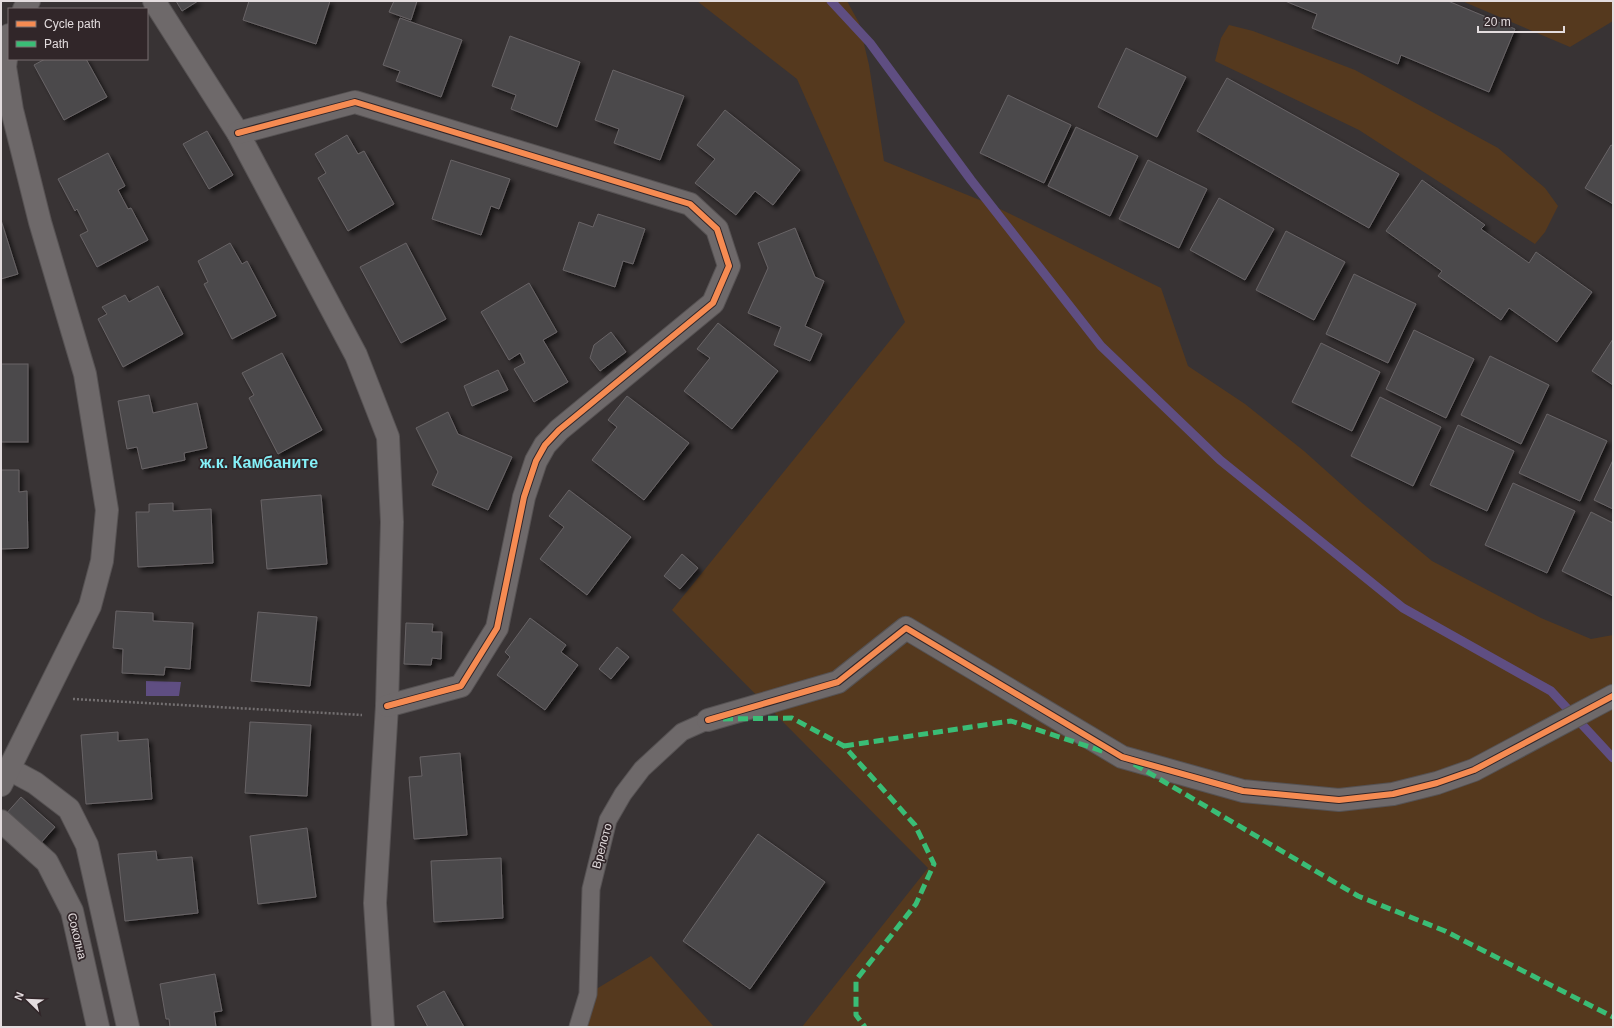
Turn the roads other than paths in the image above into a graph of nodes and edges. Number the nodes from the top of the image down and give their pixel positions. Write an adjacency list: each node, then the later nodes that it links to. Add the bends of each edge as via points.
1 (154, 1): 3 (street)
2 (8, 44): 7 (street, via 5,67 12,110 40,222 85,374 107,510 102,561 90,606)
3 (238, 133): 5 (street, via 356,355 388,437 392,522); 5 (street, via 355,102 690,204 717,229 729,266 714,303 559,430 545,445 536,461 524,497 497,628 461,686)
4 (1613, 696): 6 (street, via 1474,770 1393,794 1338,800 1243,791 1122,757 906,628 838,682)
5 (387, 711): 11 (street, via 375,903)
6 (709, 720): 12 (lane, Врелото, via 682,732 642,769 608,820 591,889 588,994)
7 (5, 777): 10 (street, via 35,783 69,809 87,845)
8 (1, 822): 9 (street, Соколна, via 47,862 72,911)
9 (98, 1027)
10 (128, 1027)
11 (383, 1027)
12 (578, 1027)

